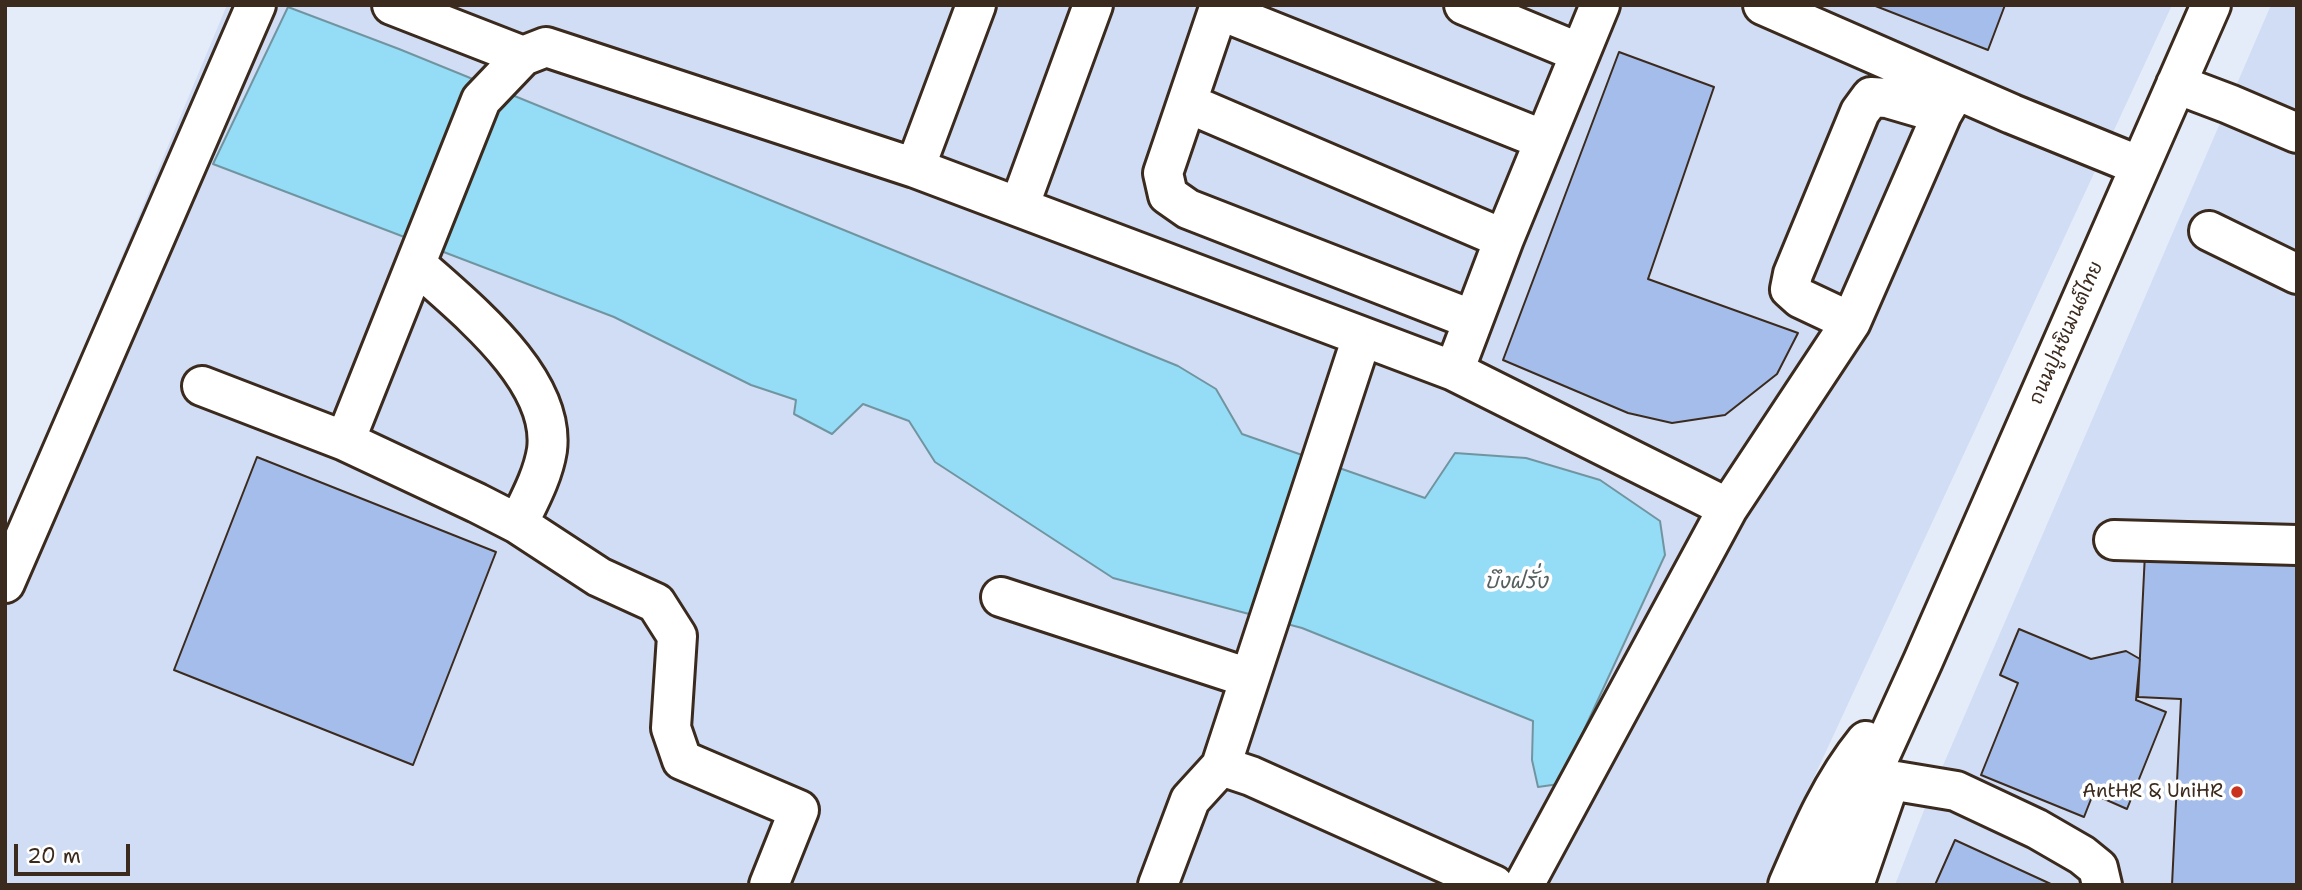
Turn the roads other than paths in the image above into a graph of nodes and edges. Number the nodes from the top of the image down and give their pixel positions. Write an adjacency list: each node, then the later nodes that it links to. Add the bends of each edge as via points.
1 (256, 5): 35 (street)
2 (392, 5): 12 (street)
3 (976, 5): 19 (street)
4 (1093, 5): 20 (street)
5 (1464, 5): 11 (street)
6 (1600, 5): 11 (street)
7 (1763, 5): 10 (street)
8 (2210, 5): 13 (street, ถนนปูนซิเมนต์ไทย)
9 (1219, 8): 15 (street); 17 (street)
10 (1826, 18): 14 (street)
11 (1580, 53): 17 (street)
12 (523, 57): 19 (street, via 546,47); 23 (street, via 481,100)
13 (2176, 85): 16 (street); 18 (street, ถนนปูนซิเมนต์ไทย)
14 (1949, 102): 18 (street); 26 (street); 26 (street, via 1871,97 1860,113 1790,289)
15 (1187, 103): 22 (street); 25 (street, via 1163,173 1168,195 1188,209)
16 (2297, 133)
17 (1544, 141): 22 (street)
18 (2140, 166): 37 (street, ถนนปูนซิเมนต์ไทย)
19 (915, 168): 20 (street)
20 (1019, 207): 27 (street)
21 (2209, 231): 24 (street)
22 (1504, 239): 25 (street)
23 (416, 264): 30 (street); 32 (street, via 480,322 536,394 546,422 547,449)
24 (2297, 274)
25 (1473, 320): 28 (street)
26 (1851, 322): 31 (street)
27 (1362, 337): 28 (street); 38 (street)
28 (1454, 371): 31 (street)
29 (202, 386): 30 (street)
30 (345, 441): 32 (street)
31 (1728, 508): 44 (street)
32 (518, 524): 41 (street, via 599,577 656,603 677,636 671,728 682,760 799,810)
33 (2114, 540): 34 (street)
34 (2297, 545)
35 (5, 583)
36 (1001, 597): 38 (street)
37 (1916, 674): 40 (street, ถนนปูนซิเมนต์ไทย); 45 (street, ถนนปูนซิเมนต์ไทย, via 1837,782); 46 (street, ถนนปูนซิเมนต์ไทย)
38 (1250, 678): 39 (street)
39 (1221, 766): 42 (street, via 1190,800); 43 (street)
40 (1890, 780): 47 (street, ถนนปูนซิเมนต์ไทย); 48 (street, via 1956,791 2037,829 2098,868)
41 (769, 885)
42 (1158, 885)
43 (1494, 885)
44 (1524, 885)
45 (1788, 885)
46 (1821, 885)
47 (1854, 885)
48 (2102, 885)

